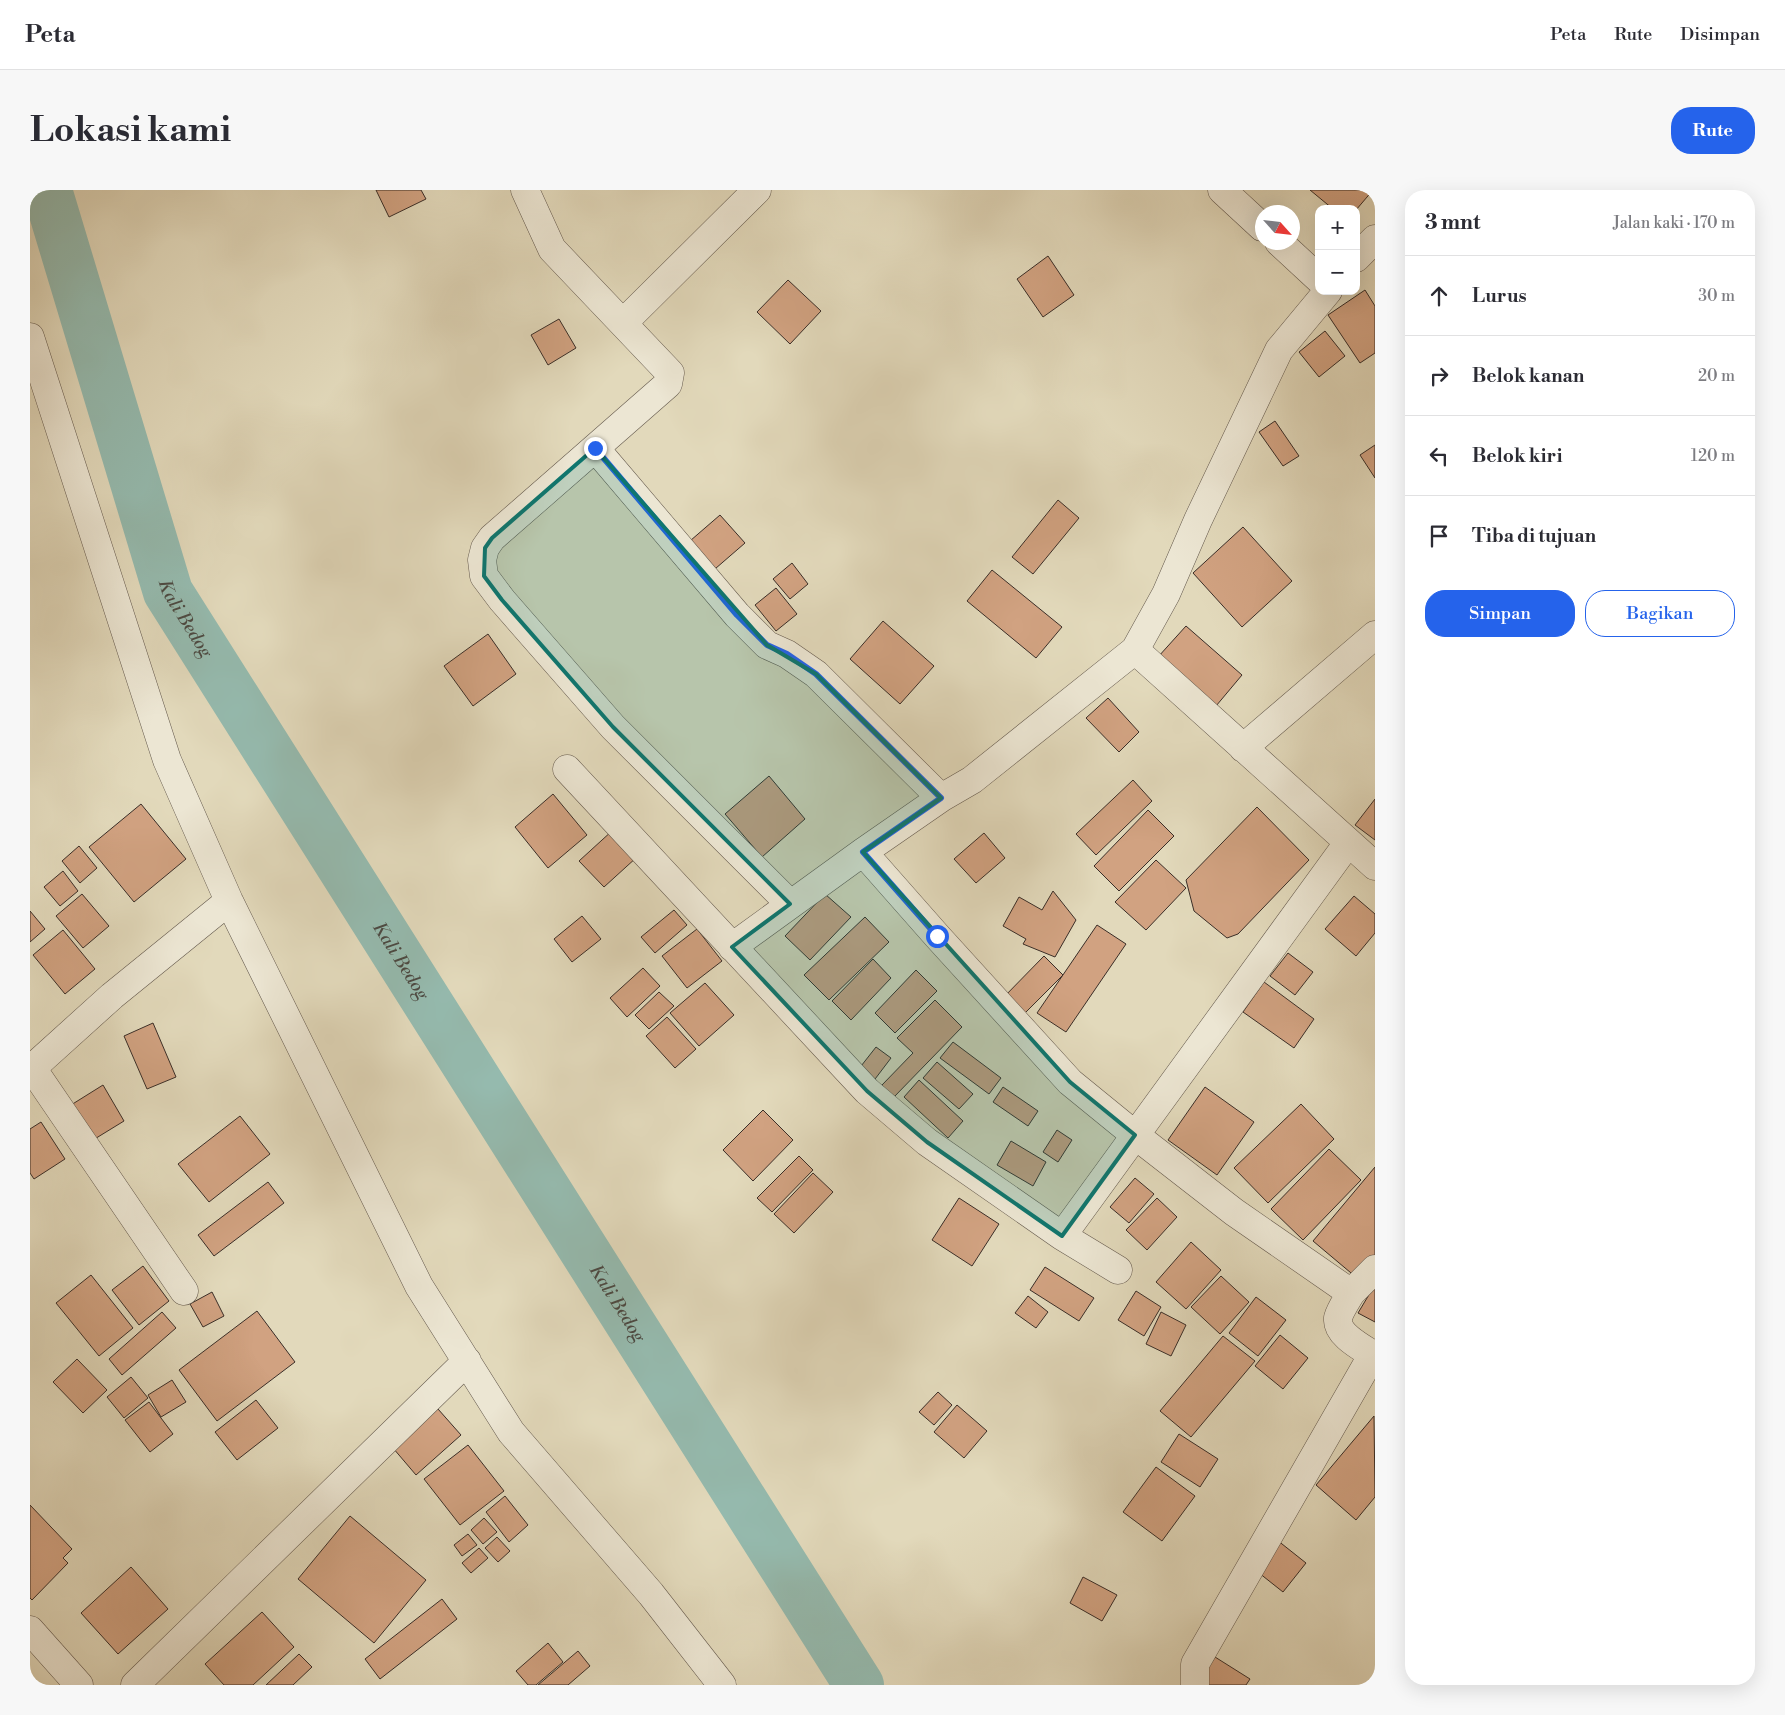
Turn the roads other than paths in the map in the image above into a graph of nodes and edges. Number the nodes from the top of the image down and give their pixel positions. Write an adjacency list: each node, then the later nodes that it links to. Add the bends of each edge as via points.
1 (525, 190): 10 (street, via 552,249)
2 (758, 190): 10 (street)
3 (1222, 190): 4 (street)
4 (1255, 221)
5 (1375, 239): 7 (street)
6 (1288, 250): 8 (street)
7 (1360, 254)
8 (1315, 275)
9 (1325, 295): 14 (street, via 1280,350 1166,594)
10 (623, 323): 12 (street, via 666,367 670,373 669,380)
11 (30, 337): 21 (street, via 166,760)
12 (595, 448): 17 (street, via 737,615 767,645 816,674); 22 (street, via 492,538 482,560 484,576 613,727)
13 (1375, 635): 15 (street)
14 (1135, 650): 15 (street); 17 (street, via 972,780)
15 (1243, 748): 18 (street)
16 (566, 769): 23 (street)
17 (941, 798): 19 (street)
18 (1348, 843): 20 (street); 25 (street)
19 (863, 852): 22 (street); 25 (street, via 1070,1082)
20 (1375, 866)
21 (229, 901): 24 (street, via 112,996); 32 (street, via 419,1286)
22 (790, 904): 23 (street)
23 (732, 946): 26 (street, via 867,1091 927,1142)
24 (31, 1069): 29 (street)
25 (1135, 1135): 26 (street); 30 (street, via 1234,1212)
26 (1062, 1236): 28 (street)
27 (1375, 1269): 30 (street)
28 (1118, 1270)
29 (184, 1291)
30 (1351, 1293): 31 (street, via 1338,1318 1340,1326 1350,1340)
31 (1374, 1355): 37 (street, via 1195,1664)
32 (467, 1361): 35 (street); 36 (street, via 511,1432 650,1594)
33 (30, 1630): 34 (street)
34 (80, 1685)
35 (135, 1685)
36 (722, 1685)
37 (1195, 1685)

